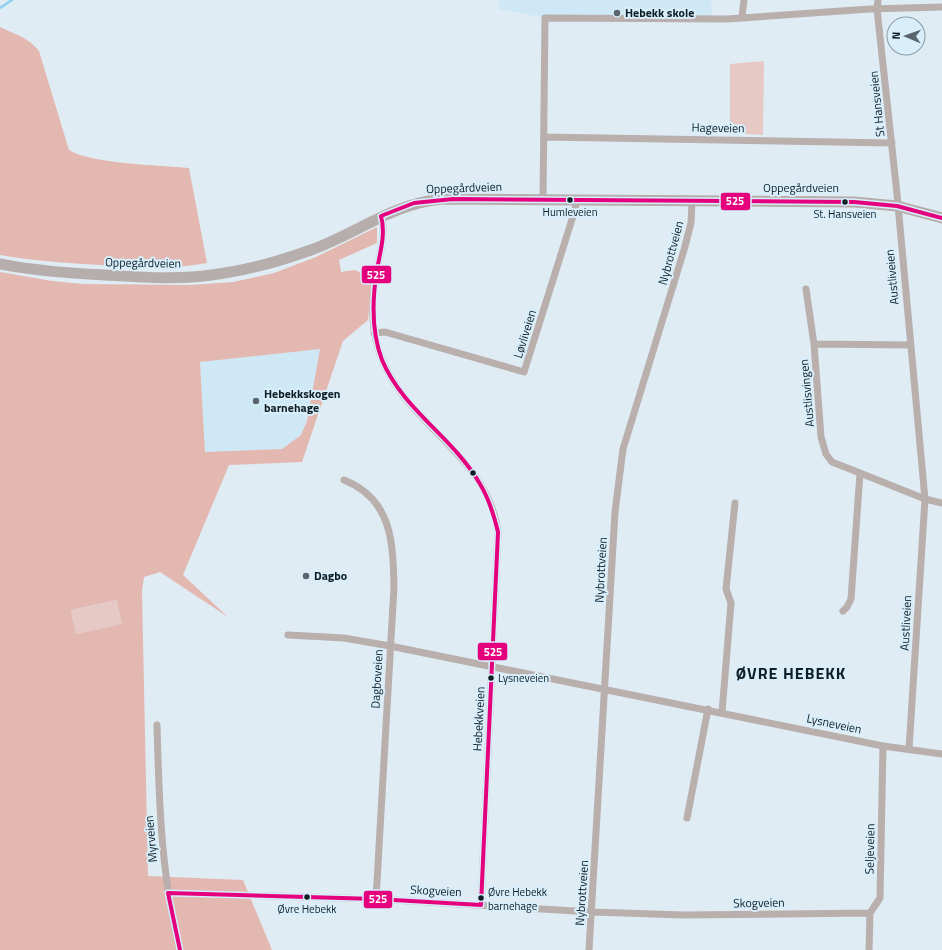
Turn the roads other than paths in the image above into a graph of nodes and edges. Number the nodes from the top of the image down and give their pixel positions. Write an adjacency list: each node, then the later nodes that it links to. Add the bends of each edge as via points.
1 (744, 0): 5 (street)
2 (878, 0): 4 (street, St Hansveien)
3 (942, 7): 4 (street)
4 (877, 9): 5 (street); 7 (street, St Hansveien)
5 (742, 17): 6 (street, via 545,18)
6 (544, 137): 7 (street, Hageveien); 8 (street)
7 (892, 143): 11 (street, St Hansveien)
8 (543, 200): 9 (main road, Oppegårdveien); 12 (main road, Oppegårdveien, via 435,200 407,206)
9 (576, 200): 10 (main road, Oppegårdveien); 16 (street, Løvliveien, via 524,372 392,334)
10 (692, 200): 11 (main road, Oppegårdveien, via 845,201); 28 (street, Nybrottveien, via 691,223 684,250 623,449 615,512)
11 (897, 206): 13 (main road, Oppegårdveien); 18 (street, Austliveien)
12 (381, 216): 14 (main road, Oppegårdveien, via 310,250 270,263 211,275 134,277); 16 (street, Hebekkveien, via 383,231 372,310)
13 (942, 218)
14 (0, 264)
15 (806, 289): 17 (street, Austlisvingen)
16 (374, 333): 27 (street, Hebekkveien, via 383,361 395,383 410,404 477,477 486,490 494,512 499,542)
17 (814, 344): 18 (street); 19 (street, Austlisvingen, via 821,437 826,454 832,462)
18 (910, 345): 21 (street, Austliveien)
19 (860, 473): 21 (street, Austlisvingen); 24 (street, via 851,599)
20 (344, 480): 26 (street, Dagboveien, via 369,494 379,507 389,528 393,551 394,586)
21 (925, 498): 23 (street); 33 (street, Austliveien)
22 (735, 503): 30 (street, via 726,588 731,603)
23 (942, 503)
24 (843, 611)
25 (288, 635): 26 (street, Lysneveien, via 344,638)
26 (390, 646): 27 (street, Lysneveien); 37 (street, Dagboveien)
27 (492, 668): 28 (street, Lysneveien); 38 (street, Hebekkveien)
28 (606, 689): 29 (street, Lysneveien); 39 (street, Nybrottveien)
29 (708, 709): 30 (street, Lysneveien); 35 (street)
30 (722, 712): 32 (street, Lysneveien)
31 (157, 725): 36 (street, Myrveien, via 161,834)
32 (884, 746): 33 (street, Lysneveien); 40 (street, Seljeveien, via 880,898)
33 (909, 749): 34 (street, Lysneveien)
34 (942, 754)
35 (687, 818)
36 (168, 893): 37 (street, Skogveien); 41 (street, Myrveien)
37 (376, 899): 38 (street, Skogveien)
38 (481, 905): 39 (street, Skogveien)
39 (592, 912): 40 (street, Skogveien, via 683,915); 42 (street, Nybrottveien)
40 (870, 913): 43 (street, Seljeveien)
41 (180, 950)
42 (589, 950)
43 (869, 950)

